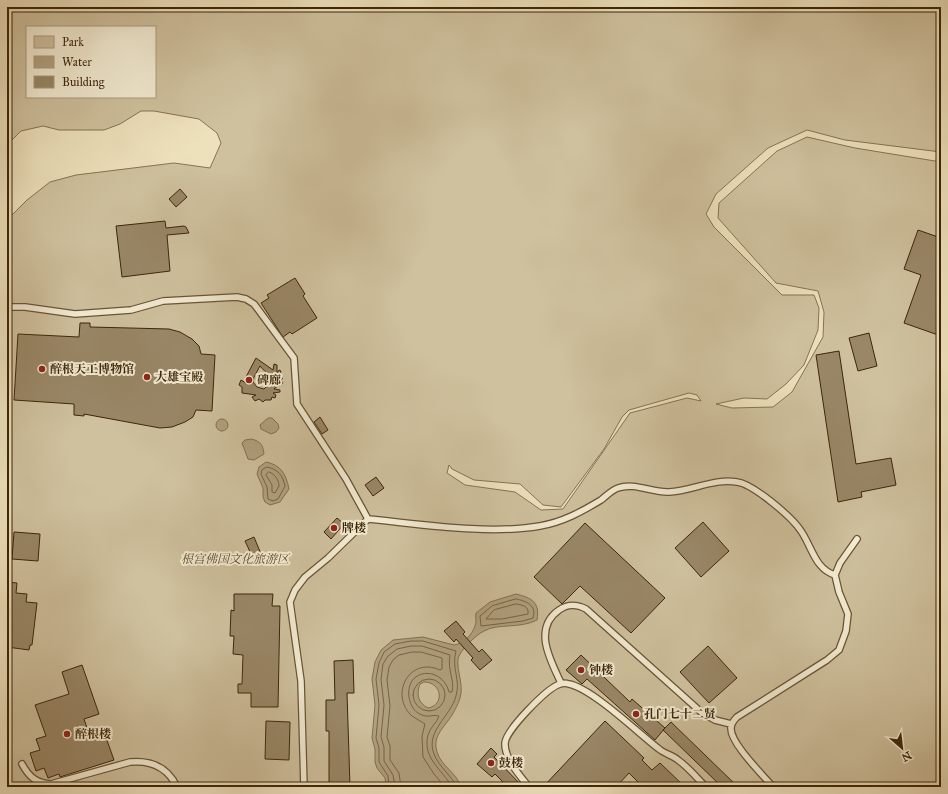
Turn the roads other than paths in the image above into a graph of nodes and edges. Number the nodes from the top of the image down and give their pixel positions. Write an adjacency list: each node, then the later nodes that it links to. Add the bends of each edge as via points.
1 (7, 307): 2 (lane, via 75,314 131,310 163,301 246,299 254,304 294,358 297,404 346,479)
2 (368, 519): 4 (lane, via 495,529 518,528 562,521 618,488 630,487 667,493 725,481 738,482 748,485 788,516 802,531 819,563 827,572); 9 (lane, via 305,577 290,602 301,681)
3 (857, 539): 4 (lane)
4 (835, 575): 6 (lane, via 848,614 846,631 839,650 737,717)
5 (561, 683): 6 (lane, via 546,650 546,631 556,613 566,606 579,606 586,609 701,712 715,720); 10 (lane, via 545,693 510,730 505,741 511,762); 11 (lane, via 572,685 595,697 661,751 678,760)
6 (731, 724): 12 (lane, via 735,741)
7 (22, 764): 8 (lane, via 28,775 41,783 51,784 141,761 166,770)
8 (177, 787)
9 (304, 787)
10 (530, 787)
11 (706, 787)
12 (773, 787)

